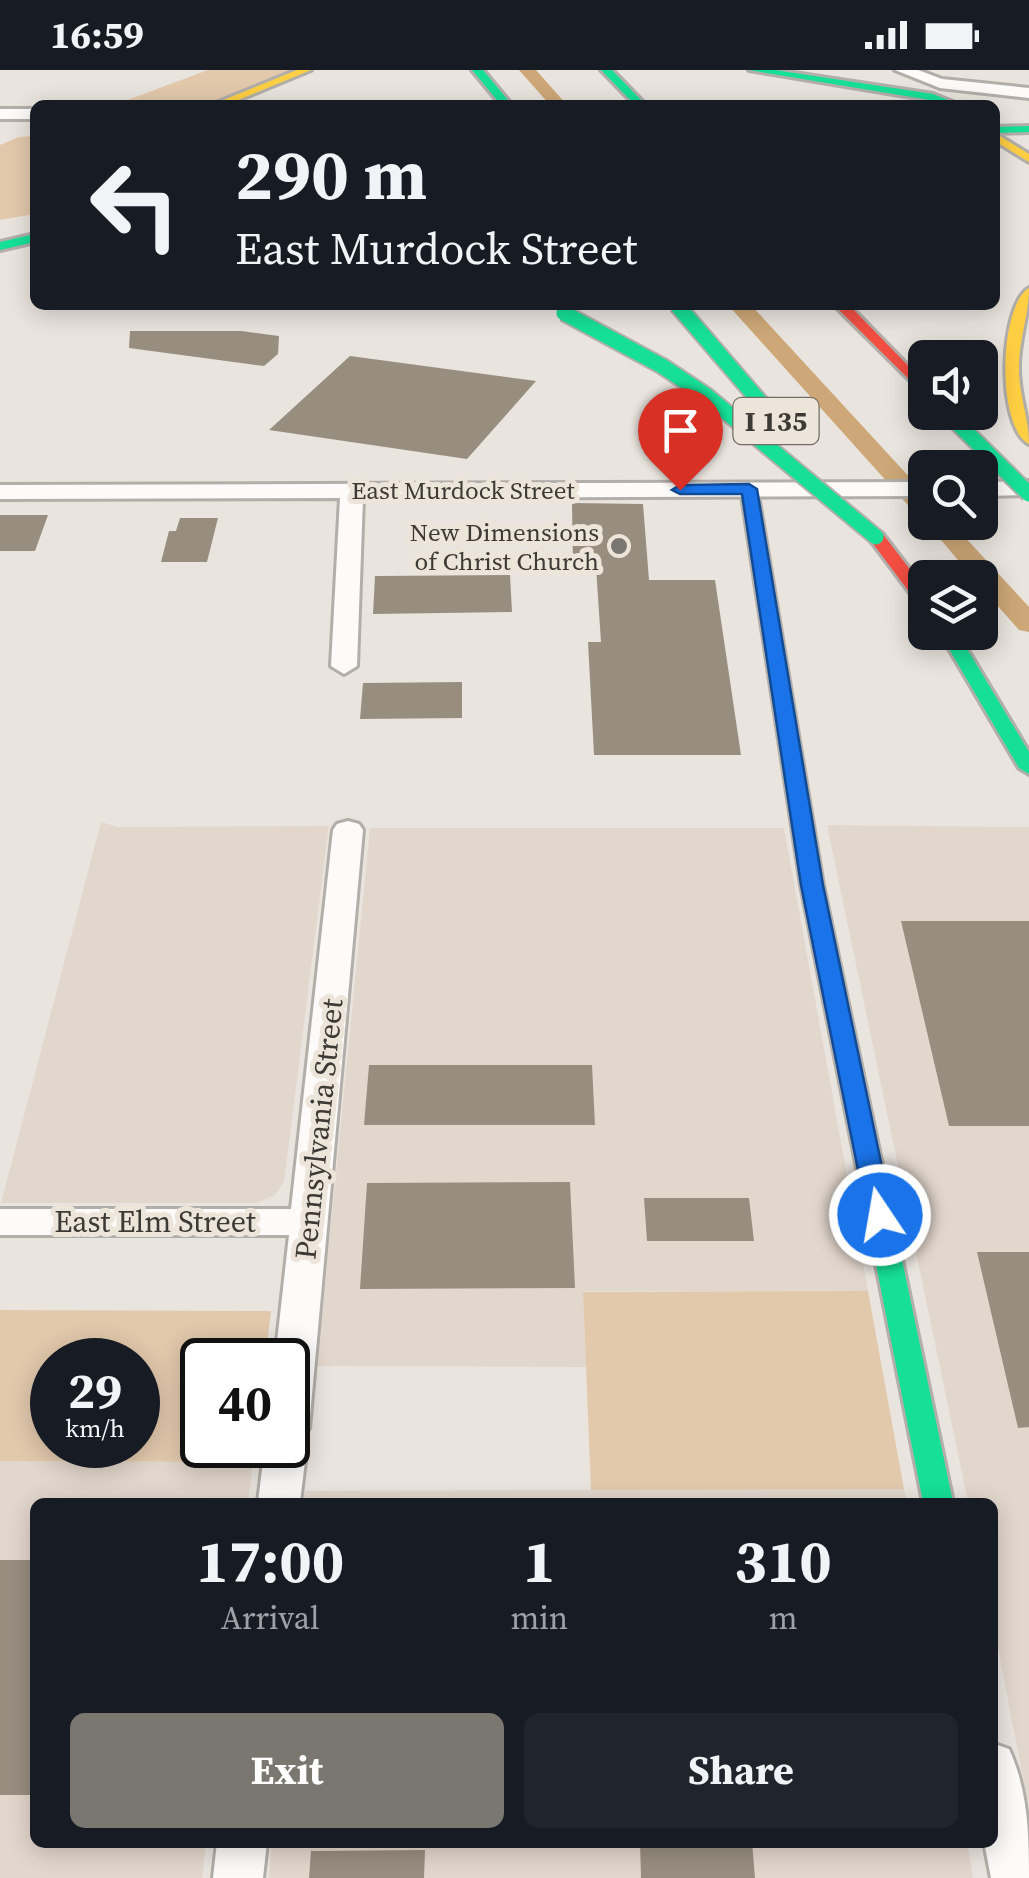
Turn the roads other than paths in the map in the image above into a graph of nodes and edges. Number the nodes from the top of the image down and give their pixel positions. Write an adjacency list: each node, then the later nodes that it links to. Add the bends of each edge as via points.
1 (306, 70): 7 (main road)
2 (477, 70): 8 (main road)
3 (606, 70): 9 (main road)
4 (754, 70): 10 (main road)
5 (903, 70): 6 (street)
6 (1029, 94)
7 (229, 100)
8 (503, 100)
9 (636, 100)
10 (942, 100)
11 (1000, 112): 12 (main road)
12 (1029, 112)
13 (0, 114): 14 (street)
14 (30, 114)
15 (1029, 129): 16 (main road)
16 (1000, 132)
17 (1000, 137): 18 (main road)
18 (1029, 158)
19 (30, 220): 20 (main road)
20 (0, 226)
21 (30, 239): 22 (main road)
22 (0, 246)
23 (1029, 292): 29 (main road, via 1008,348 1007,370)
24 (557, 310): 36 (main road, bridge, via 707,396)
25 (681, 310): 36 (main road, I 135, bridge)
26 (847, 310): 27 (main road)
27 (908, 373)
28 (964, 430): 34 (main road, bridge)
29 (1029, 440)
30 (749, 489): 31 (street, East Murdock Street); 33 (street, East Murdock Street); 49 (main road, via 812,885)
31 (908, 489)
32 (998, 489): 34 (street)
33 (352, 490): 35 (street, East Murdock Street); 40 (street)
34 (1024, 490)
35 (0, 492)
36 (876, 537): 37 (main road, I 135)
37 (908, 579)
38 (960, 650): 42 (main road)
39 (964, 650): 41 (main road)
40 (344, 666)
41 (1029, 726)
42 (1029, 768)
43 (348, 830): 45 (street, Pennsylvania Street)
44 (0, 1222): 45 (street, East Elm Street)
45 (310, 1222): 46 (street, Pennsylvania Street)
46 (298, 1338)
47 (283, 1468): 48 (street)
48 (279, 1498)
49 (937, 1498)
50 (998, 1792): 53 (street)
51 (241, 1848): 52 (street)
52 (238, 1878)
53 (1016, 1878)

